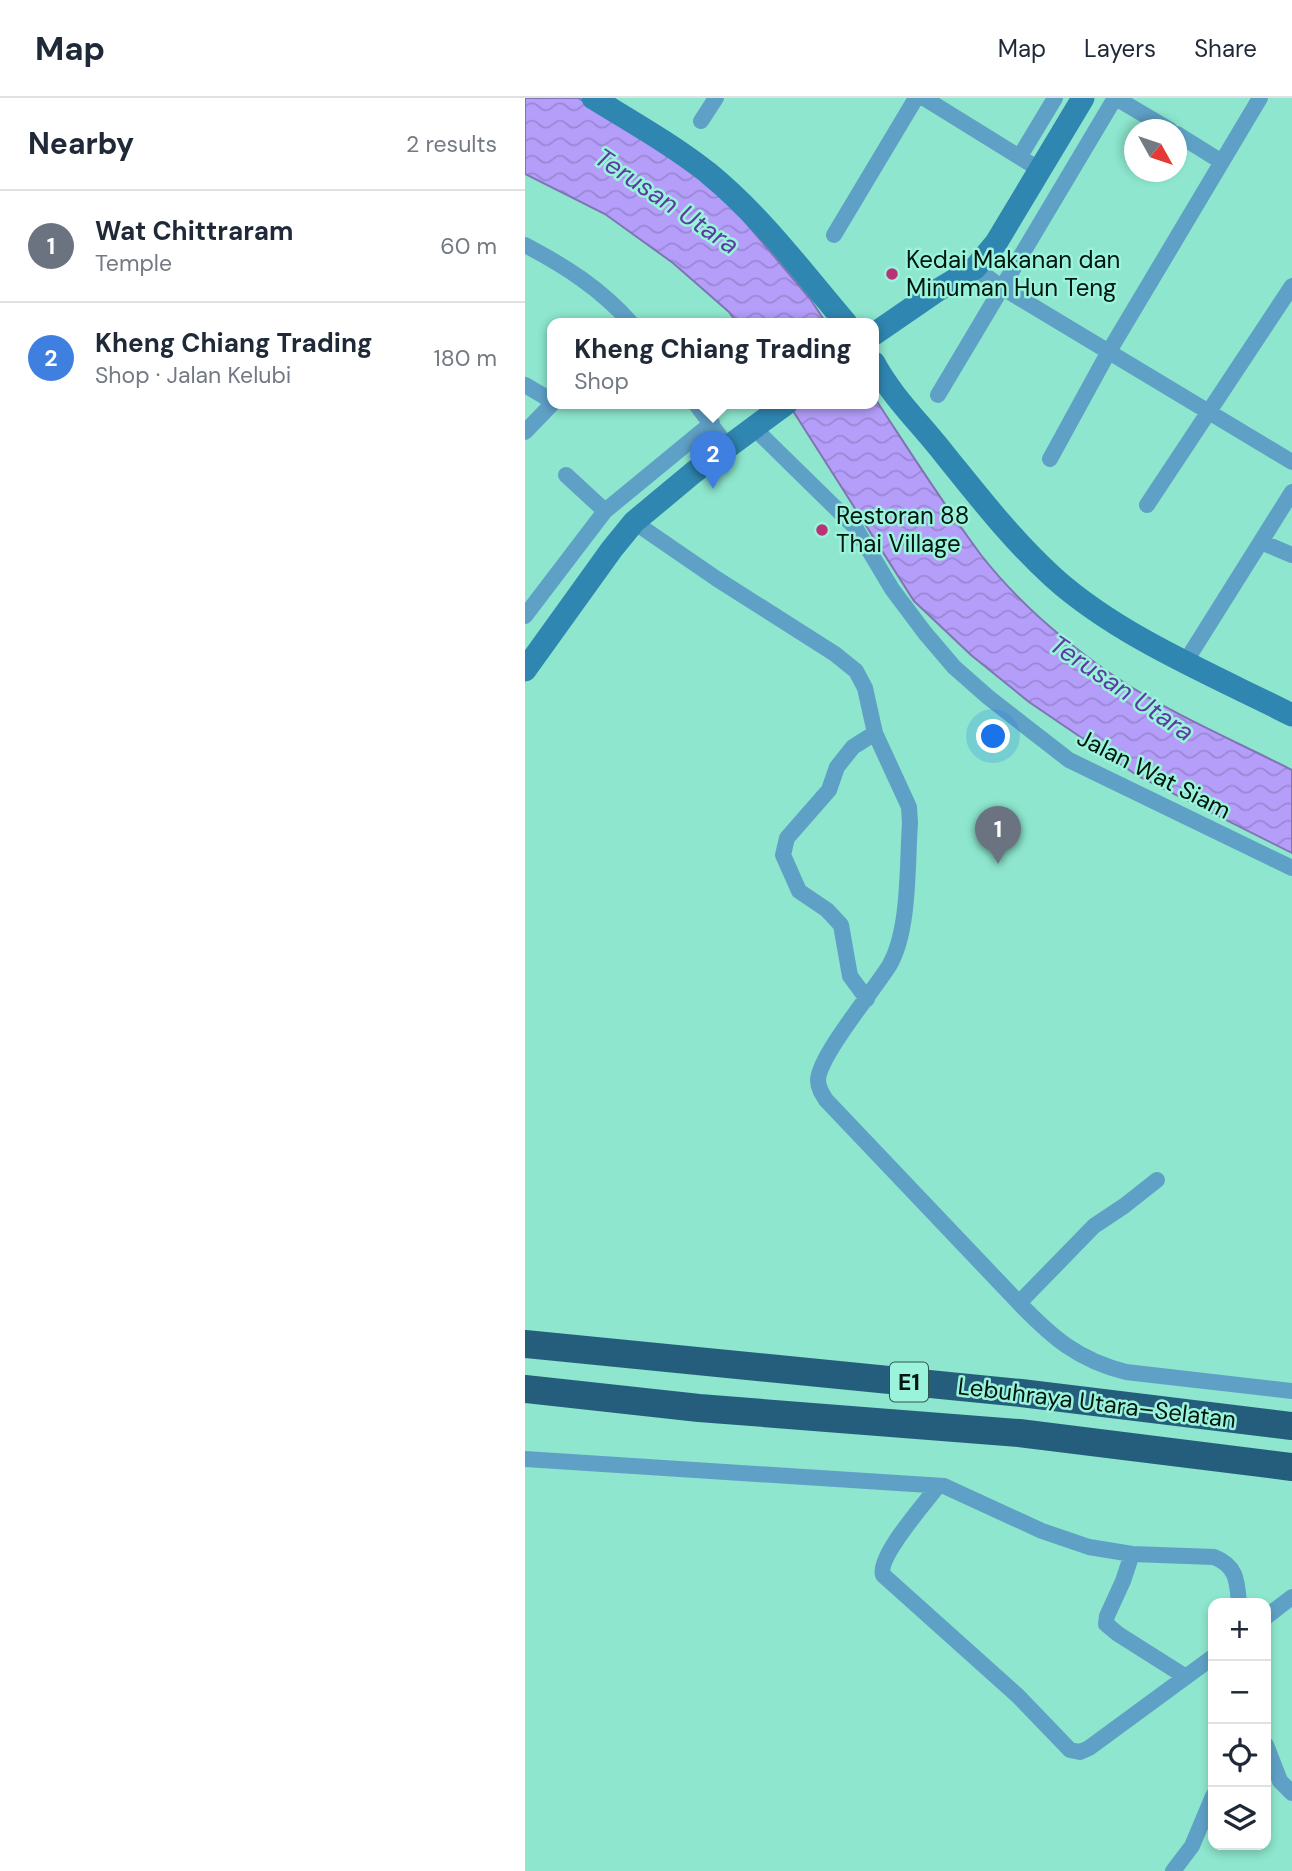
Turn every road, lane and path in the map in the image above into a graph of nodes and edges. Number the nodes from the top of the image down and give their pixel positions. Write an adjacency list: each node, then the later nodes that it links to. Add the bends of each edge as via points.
1 (593, 98): 17 (street, via 706,171)
2 (716, 98): 10 (street)
3 (916, 98): 15 (street)
4 (923, 98): 12 (street)
5 (1055, 98): 12 (street)
6 (1083, 98): 14 (street)
7 (1115, 98): 9 (street); 20 (street)
8 (1260, 98): 13 (street)
9 (1151, 119)
10 (701, 121)
11 (1187, 140): 13 (street)
12 (1020, 156): 14 (street)
13 (1222, 162): 26 (street)
14 (1042, 171): 18 (street, via 996,243)
15 (834, 235)
16 (525, 245): 21 (street, via 583,279)
17 (791, 254): 22 (street); 23 (street, via 812,268)
18 (968, 273): 20 (street); 24 (street, via 938,290)
19 (1292, 286): 32 (street)
20 (1001, 287): 26 (street); 28 (street)
21 (627, 318)
22 (842, 318)
23 (862, 318)
24 (879, 340)
25 (879, 349): 49 (street, via 914,417 1053,577 1100,612)
26 (1108, 353): 32 (street); 37 (street)
27 (525, 385): 29 (street)
28 (938, 395)
29 (547, 399)
30 (547, 408): 35 (street)
31 (700, 409): 34 (street)
32 (1209, 413): 38 (street); 41 (street)
33 (770, 416): 36 (street); 53 (street, Jalan Wat Siam, via 855,527 925,633 988,697 1069,760)
34 (712, 423): 36 (street); 42 (street)
35 (525, 432)
36 (728, 447): 43 (street)
37 (1049, 459)
38 (1292, 463)
39 (566, 475): 42 (street)
40 (1292, 492): 45 (street)
41 (1147, 505)
42 (605, 511): 44 (street)
43 (634, 522): 46 (street); 52 (street, via 856,671 865,688)
44 (589, 531): 46 (street); 48 (street)
45 (1261, 542): 47 (street); 49 (street)
46 (612, 549): 50 (street)
47 (1292, 555)
48 (525, 617)
49 (1185, 661): 51 (street)
50 (525, 670)
51 (1292, 715)
52 (875, 733): 54 (street, via 909,807 910,823 901,942); 54 (street, via 853,747 837,767 829,790 787,838 783,855 799,891 842,926 850,976)
53 (1292, 867)
54 (867, 999): 56 (street, via 820,1070 821,1092)
55 (1157, 1180): 56 (street, via 1094,1226)
56 (1019, 1303): 60 (street, via 1071,1351 1106,1367)
57 (525, 1345): 58 (highway, Lebuhraya Utara–Selatan / E1)
58 (705, 1362): 61 (highway); 62 (highway, Lebuhraya Utara–Selatan / E1)
59 (525, 1389): 61 (highway, Lebuhraya Utara–Selatan / E1)
60 (1292, 1391)
61 (699, 1408): 64 (highway, Lebuhraya Utara–Selatan / E1, via 1019,1433)
62 (1292, 1426)
63 (525, 1459): 65 (street)
64 (1292, 1467)
65 (938, 1486): 66 (street, via 1058,1538); 71 (street, via 890,1550 881,1567 883,1575 1018,1696 1065,1747 1085,1751)
66 (1132, 1554): 68 (street, via 1222,1560 1234,1570); 71 (street, via 1105,1624)
67 (1292, 1597): 69 (street)
68 (1238, 1598)
69 (1271, 1613)
70 (1208, 1661): 71 (street)
71 (1187, 1677)
72 (1271, 1758): 73 (street, via 1280,1781)
73 (1292, 1793)
74 (1208, 1808): 75 (street, via 1192,1846)
75 (1173, 1871)

